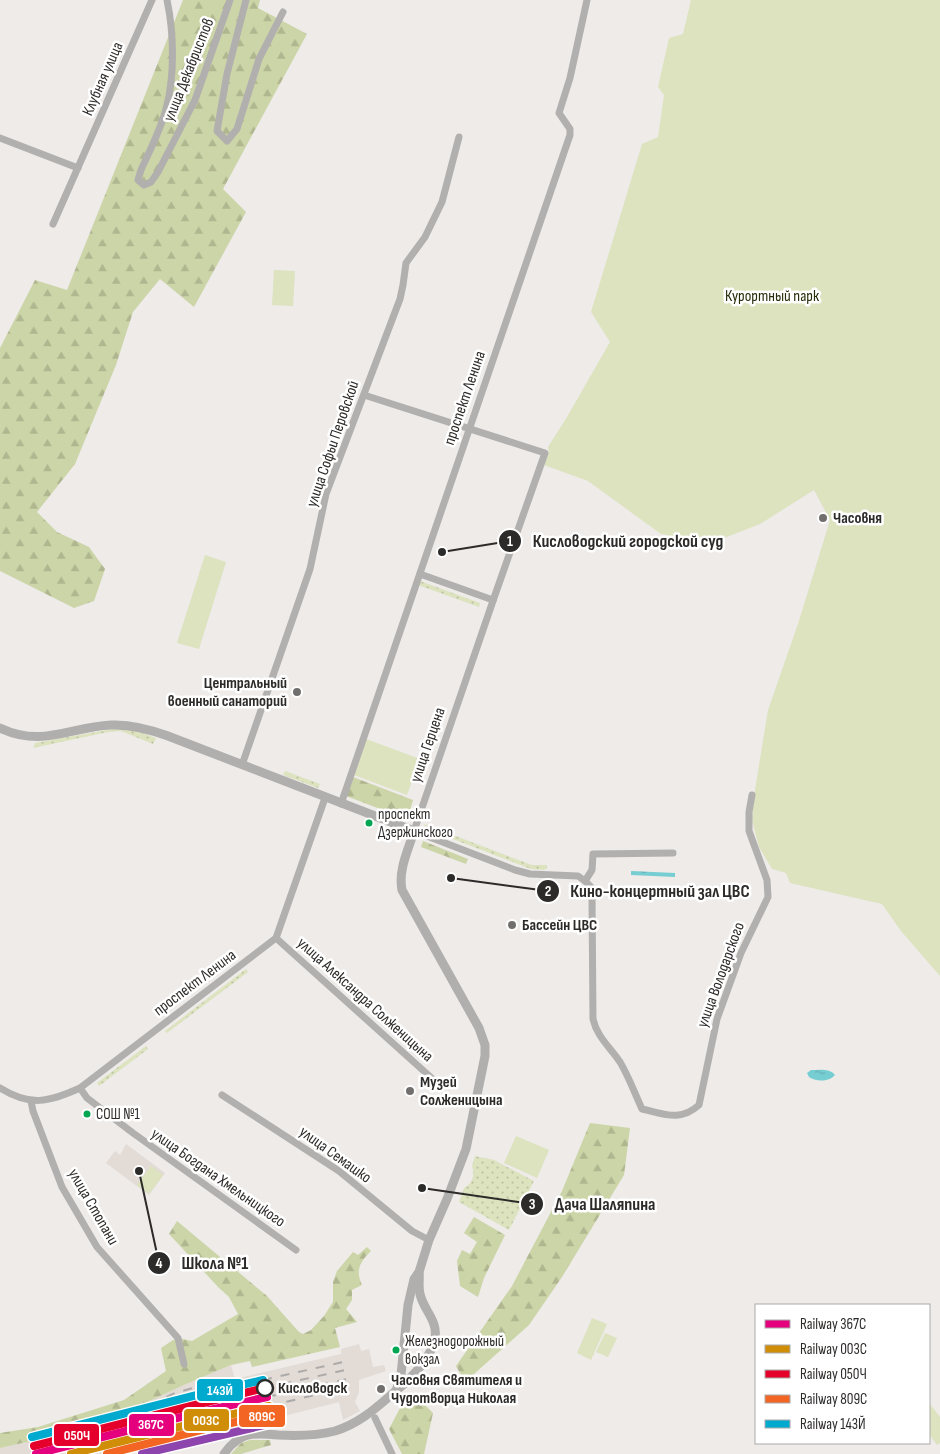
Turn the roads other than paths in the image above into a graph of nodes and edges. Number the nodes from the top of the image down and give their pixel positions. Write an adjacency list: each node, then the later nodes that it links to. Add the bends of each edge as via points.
1 (152, 0): 9 (street, Клубная улица)
2 (167, 0): 3 (street, улица Декабристов, via 171,81 166,109 138,180 144,185 151,182 158,172 195,100)
3 (230, 0)
4 (246, 0): 6 (street, улица Декабристов, via 217,130 227,141 237,129 259,59)
5 (587, 0): 12 (street, проспект Ленина, via 559,113 570,129 570,135)
6 (283, 12)
7 (459, 137): 11 (street, улица Софьи Перовской, via 442,202 425,237 406,263 400,299)
8 (1, 140): 9 (street)
9 (78, 168): 10 (street, Клубная улица)
10 (53, 224)
11 (364, 395): 12 (street); 16 (street, улица Софьи Перовской, via 326,494 310,569)
12 (469, 429): 13 (street, проспект Ленина); 14 (street, улица Герцена, via 545,453)
13 (420, 574): 14 (street); 19 (street, проспект Ленина)
14 (493, 600): 20 (street, улица Герцена)
15 (0, 728): 16 (main road, via 19,736 40,737 97,726 126,725 155,732)
16 (242, 765): 18 (main road)
17 (752, 795): 22 (street, улица Володарского, via 749,831 767,880 768,897 741,953 722,1004 699,1105 682,1116 642,1109 622,1065 595,1028 592,1019 592,896)
18 (325, 798): 19 (main road); 23 (street)
19 (341, 804): 20 (main road)
20 (414, 831): 22 (street, via 515,870 530,874 578,876); 29 (main road, улица Герцена, via 402,869 402,890 483,1035 485,1045 466,1149)
21 (673, 853): 22 (street, via 593,854 592,870)
22 (586, 881)
23 (276, 938): 24 (street, улица Александра Солженицына); 26 (street, проспект Ленина)
24 (436, 1082)
25 (0, 1088): 28 (street, проспект Ленина, via 16,1097)
26 (80, 1088): 28 (street, проспект Ленина, via 52,1099); 30 (street, улица Богдана Хмельницкого, via 89,1100 132,1134)
27 (222, 1095): 29 (street, улица Семашко, via 339,1171 412,1232)
28 (31, 1100): 32 (street, улица Стопани, via 62,1186 97,1247 178,1338)
29 (429, 1240): 31 (main road)
30 (296, 1250)
31 (419, 1272): 33 (main road, via 414,1279 408,1305 401,1375); 33 (main road, via 420,1294 436,1330 435,1338 429,1354 410,1380)
32 (184, 1364)
33 (396, 1391): 35 (main road, via 370,1414 345,1427 309,1436 247,1435 237,1440)
34 (375, 1418): 36 (street)
35 (224, 1454)
36 (392, 1454)

